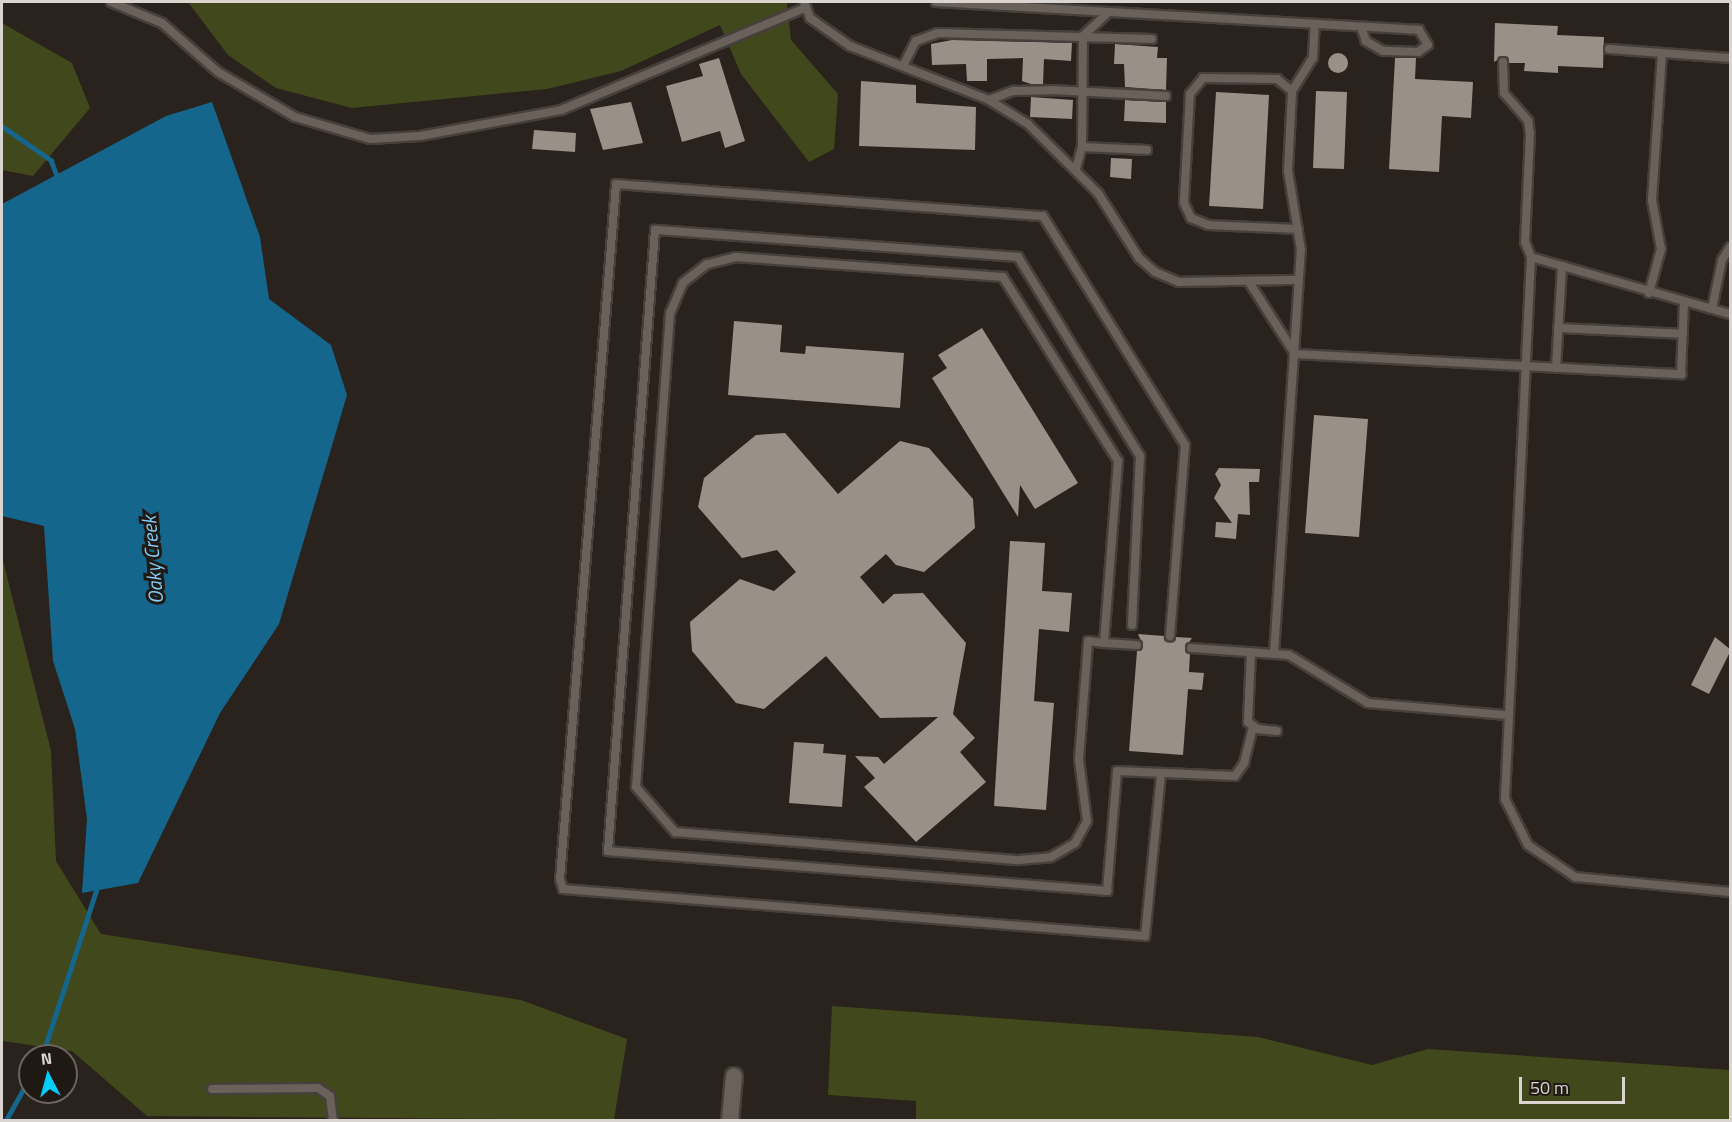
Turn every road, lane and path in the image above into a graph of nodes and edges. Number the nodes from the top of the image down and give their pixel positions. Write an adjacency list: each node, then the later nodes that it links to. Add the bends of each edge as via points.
1 (111, 2): 3 (lane, via 162,22 218,72 295,117 370,139 420,136 561,110)
2 (936, 2): 4 (lane)
3 (804, 5): 13 (lane, via 822,29)
4 (1109, 12): 5 (lane); 7 (lane)
5 (1315, 25): 6 (lane); 14 (lane, via 1313,58)
6 (1361, 27): 6 (lane, via 1419,30 1428,45 1418,52 1383,51 1366,41)
7 (1083, 36): 8 (lane); 13 (lane, via 938,33 916,41); 15 (lane)
8 (1152, 39)
9 (1609, 50): 10 (lane)
10 (1662, 53): 11 (lane); 27 (lane, via 1652,200 1661,249)
11 (1731, 58)
12 (1503, 62): 23 (lane, via 1504,93 1528,121 1530,133 1525,242)
13 (903, 66): 17 (lane)
14 (1292, 91): 21 (lane, via 1288,171); 21 (lane, via 1277,79 1203,78 1190,94 1184,203 1191,218 1208,225)
15 (1082, 92): 16 (lane); 17 (lane, via 1013,91); 18 (lane)
16 (1166, 96)
17 (989, 100): 20 (lane, via 1028,124)
18 (1082, 147): 19 (lane); 20 (lane)
19 (1147, 150)
20 (1076, 169): 26 (lane, via 1155,272 1179,282)
21 (1298, 229): 25 (lane)
22 (1731, 247): 29 (lane, via 1722,260)
23 (1531, 256): 24 (lane); 34 (lane)
24 (1562, 266): 27 (lane); 31 (lane)
25 (1299, 280): 26 (lane); 33 (lane)
26 (1249, 282): 33 (lane)
27 (1649, 293): 28 (lane)
28 (1684, 302): 29 (lane); 32 (lane)
29 (1712, 309): 30 (lane)
30 (1731, 314)
31 (1558, 328): 32 (lane); 35 (lane)
32 (1683, 334): 35 (lane, via 1681,374)
33 (1295, 354): 34 (lane); 42 (lane)
34 (1525, 366): 35 (lane); 43 (lane)
35 (1556, 368)
36 (1132, 625): 46 (lane, via 1140,456 1018,257 655,230 608,850 1107,891 1117,771)
37 (1170, 636): 46 (lane, via 1185,445 1044,216 616,184 560,879 563,889 1145,936)
38 (1104, 643): 38 (lane, via 1088,642 1079,759 1087,821 1075,843 1051,857 1019,860 675,832 636,787 670,313 683,283 707,264 736,257 1003,277 1118,461); 39 (lane)
39 (1137, 645)
40 (1191, 648): 41 (lane)
41 (1251, 652): 42 (lane); 44 (lane, via 1246,713)
42 (1274, 654): 43 (lane, via 1299,658 1368,704)
43 (1506, 715): 47 (lane, via 1505,799 1520,834 1544,860 1588,881)
44 (1253, 727): 45 (lane); 46 (lane, via 1244,763 1235,776)
45 (1277, 731)
46 (1161, 774)
47 (1731, 892)
48 (735, 1076): 51 (street)
49 (212, 1089): 50 (lane, via 318,1088 330,1096)
50 (333, 1120)
51 (730, 1120)

